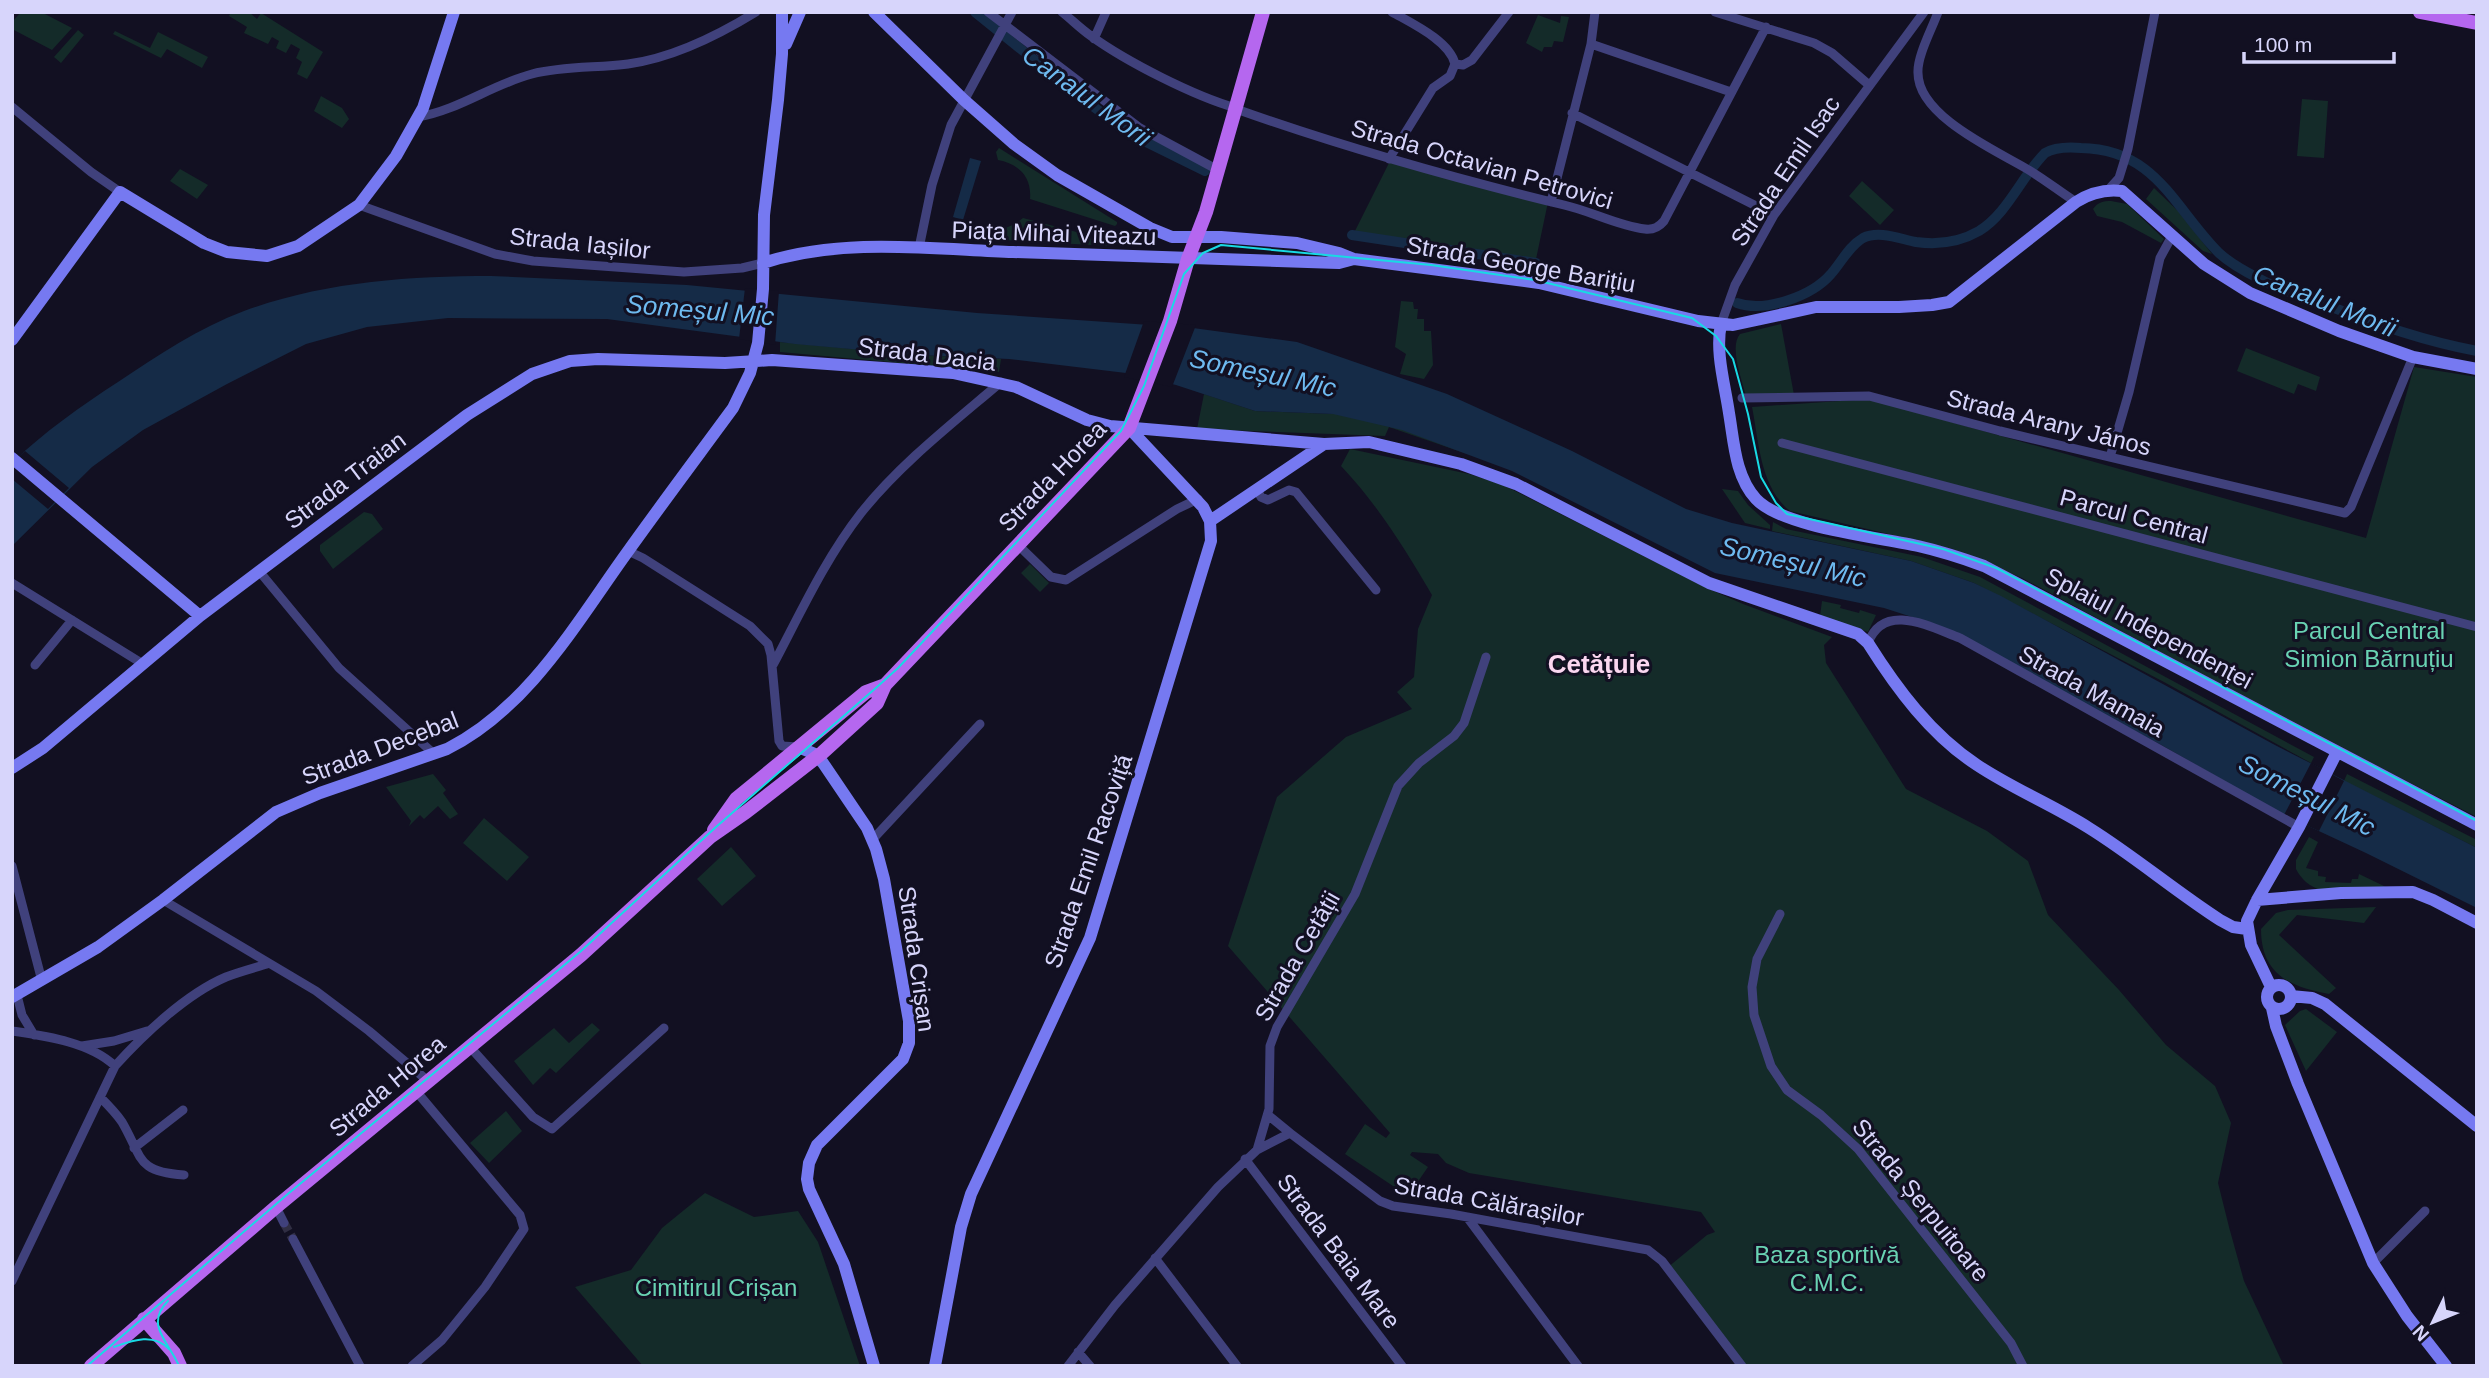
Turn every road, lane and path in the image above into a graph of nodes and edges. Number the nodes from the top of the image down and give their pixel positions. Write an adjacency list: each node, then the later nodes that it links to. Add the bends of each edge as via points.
1 (454, 12): 32 (street)
2 (756, 12): 32 (street, via 721,33 651,59 532,74 452,109)
3 (782, 12): 24 (street)
4 (800, 12): 24 (street)
5 (874, 12): 28 (street, Piața Mihai Viteazu)
6 (988, 12): 20 (street)
7 (1012, 12): 20 (street)
8 (1062, 12): 22 (street, Strada Octavian Petrovici)
9 (1106, 12): 22 (street)
10 (1263, 12): 30 (main road, Strada Horea)
11 (1509, 12): 25 (street, via 1472,60)
12 (1595, 12): 23 (street)
13 (1715, 12): 21 (street)
14 (1924, 12): 26 (street, Strada Emil Isac)
15 (1938, 12): 39 (street, via 1917,73 1927,97 1967,135)
16 (2155, 12): 36 (street, via 2128,149 2119,178)
17 (2420, 12): 19 (main road)
18 (1396, 13): 25 (street, via 1431,35)
19 (2477, 23)
20 (1005, 25): 28 (street); 34 (street, via 1140,128)
21 (1762, 26): 26 (street, via 1821,46); 27 (street, Strada Octavian Petrovici)
22 (1094, 39): 30 (street, Strada Octavian Petrovici, via 1167,79)
23 (1591, 44): 27 (street); 31 (street)
24 (782, 54): 47 (street, Strada Decebal)
25 (1455, 64): 33 (street)
26 (1869, 85): 41 (street, Strada Emil Isac)
27 (1731, 92): 35 (street, Strada Octavian Petrovici)
28 (964, 100): 43 (street, Piața Mihai Viteazu, via 1057,175 1156,231 1172,237); 44 (street, Piața Mihai Viteazu, via 950,125)
29 (12, 107): 37 (street)
30 (1236, 108): 33 (street, Strada Octavian Petrovici); 34 (main road, Strada Horea)
31 (1572, 113): 35 (street); 38 (street)
32 (418, 117): 40 (street)
33 (1389, 159): 38 (street, Strada Octavian Petrovici)
34 (1219, 170): 43 (main road, Strada Horea)
35 (1690, 172): 38 (street, Strada Octavian Petrovici, via 1664,221 1652,229); 41 (street)
36 (2109, 190): 39 (street, Strada George Barițiu); 42 (street, via 2122,191)
37 (120, 192): 40 (street, via 204,243 227,252 267,256 298,246); 49 (street)
38 (1551, 202)
39 (2076, 202): 48 (street, Strada George Barițiu, via 1949,302 1816,307 1746,324)
40 (359, 205): 47 (street, Strada Iașilor, via 495,254 533,261 684,272)
41 (1774, 215): 48 (street, Strada Emil Isac, via 1735,285)
42 (2172, 236): 50 (street, via 2214,272 2250,293); 59 (street, via 2160,258)
43 (1196, 237): 45 (main road, Strada Horea); 46 (street, Strada George Barițiu, via 1297,243)
44 (919, 248): 45 (street, Piața Mihai Viteazu); 47 (street, Piața Mihai Viteazu, via 833,248)
45 (1188, 259): 46 (street, Strada George Barițiu, via 1339,263); 55 (main road, Strada Horea)
46 (1354, 259): 48 (street, Strada George Barițiu, via 1539,283)
47 (763, 263): 51 (street, Strada Decebal)
48 (1721, 324): 64 (street, Strada Emil Isac, via 1720,348 1739,468 1756,499)
49 (12, 340)
50 (2413, 357): 52 (street); 59 (street, Strada Arany János, via 2345,513)
51 (754, 360): 53 (street, Strada Dacia, via 953,373); 67 (street, Strada Decebal, via 733,408); 68 (street, Strada Traian, via 598,359 570,361 532,374 467,415)
52 (2477, 369)
53 (1001, 382): 55 (street, Strada Dacia, via 1087,421); 78 (street, via 916,454 861,514)
54 (1742, 398): 59 (street, Strada Arany János, via 1869,396)
55 (1129, 428): 56 (street, Strada Dacia); 61 (street); 66 (main road, Strada Horea)
56 (1176, 433): 58 (street, Strada Dacia); 61 (street, via 1161,444)
57 (1782, 443): 73 (street, Parcul Central)
58 (1324, 444): 62 (street); 74 (street, Strada Dacia, via 1384,444 1481,470 1709,583 1852,631)
59 (2110, 457)
60 (14, 459): 71 (street)
61 (1161, 461): 63 (street)
62 (1257, 490): 65 (street); 70 (street, via 1268,500 1289,490 1296,492)
63 (1198, 499): 65 (street); 66 (street, via 1066,580 1051,577)
64 (1783, 516): 82 (street, Splaiul Independenței, via 1932,549 1984,566)
65 (1210, 521): 134 (street, Strada Emil Racoviță, via 1211,541 1204,566 1090,937 971,1194)
66 (1018, 545): 79 (main road, Strada Horea)
67 (628, 551): 78 (street, via 750,626 768,644); 83 (street, Strada Decebal, via 522,691 489,724)
68 (259, 571): 71 (street, Strada Traian); 83 (street, via 339,668)
69 (12, 583): 72 (street)
70 (1376, 590)
71 (200, 616): 76 (street, Strada Traian)
72 (72, 620): 76 (street); 77 (street)
73 (2477, 627)
74 (1868, 643): 86 (street, Strada Mamaia, via 1880,624 1899,619 1960,638); 95 (street, via 1920,714 1964,757 2087,827 2220,920)
75 (1486, 657): 112 (street, Strada Cetății, via 1464,723 1398,786 1355,894 1277,1027 1270,1046)
76 (143, 664): 85 (street, Strada Traian, via 43,748)
77 (35, 665)
78 (773, 665): 81 (street, via 779,741 782,746)
79 (885, 685): 81 (main road, Strada Horea, via 866,692); 84 (main road, Strada Horea, via 877,703)
80 (980, 724): 89 (street)
81 (798, 747): 84 (street, Strada Crișan); 88 (main road, Strada Horea, via 736,799)
82 (2337, 752): 86 (street); 87 (street, Splaiul Independenței)
83 (433, 753): 91 (street, Strada Decebal, via 276,812)
84 (817, 757): 88 (main road, Strada Horea); 89 (street, Strada Crișan)
85 (12, 768)
86 (2301, 824): 92 (street)
87 (2477, 825)
88 (710, 837): 107 (main road, Strada Horea, via 581,955)
89 (873, 839): 133 (street, Strada Crișan, via 907,1007 909,1043 897,1067 817,1145 807,1179 813,1203 844,1264)
90 (12, 866): 97 (street)
91 (163, 900): 96 (street); 97 (street, Strada Decebal)
92 (2257, 900): 94 (street, via 2413,892); 95 (street)
93 (1780, 915): 141 (street, Strada Șerpuitoare, via 1758,959 1752,987 1755,1015 1771,1066 1787,1090 1834,1125 1881,1177 2011,1343)
94 (2477, 923)
95 (2247, 929): 98 (street)
96 (267, 964): 102 (street, via 224,978); 109 (street, via 316,991 369,1031)
97 (43, 981): 99 (street, Strada Decebal)
98 (2271, 987): 100 (street, via 2283,986); 101 (street, via 2267,999)
99 (15, 996): 105 (street, Strada Decebal)
100 (2291, 996): 101 (street, via 2286,1007); 113 (street, via 2325,1004)
101 (2272, 1008): 125 (street, via 2285,1051)
102 (153, 1028): 106 (street, via 114,1041); 108 (street)
103 (664, 1028): 107 (street, via 552,1129 533,1117)
104 (12, 1031): 105 (street)
105 (34, 1035): 106 (street)
106 (77, 1046): 108 (street)
107 (470, 1047): 109 (main road, Strada Horea)
108 (115, 1066): 110 (street)
109 (422, 1086): 119 (main road, Strada Horea); 132 (street, via 520,1214 524,1230 442,1340)
110 (100, 1097): 115 (street, via 121,1120); 126 (street)
111 (183, 1110): 115 (street)
112 (1268, 1115): 114 (street, Strada Călărașilor); 116 (street, Strada Cetății)
113 (2477, 1126)
114 (1290, 1133): 116 (street); 121 (street, Strada Călărașilor, via 1380,1201)
115 (134, 1148): 118 (street, via 159,1174)
116 (1257, 1150): 117 (street)
117 (1245, 1159): 124 (street); 138 (street, Strada Baia Mare)
118 (184, 1175)
119 (276, 1207): 122 (street); 127 (main road, Strada Horea)
120 (2425, 1211): 125 (street)
121 (1467, 1217): 139 (street); 140 (street, Strada Călărașilor, via 1654,1253)
122 (284, 1223)
123 (293, 1239): 131 (street)
124 (1155, 1258): 128 (street); 137 (street)
125 (2373, 1263): 142 (street)
126 (12, 1281)
127 (144, 1319): 129 (main road, Strada Horea); 130 (main road)
128 (1078, 1352): 135 (street); 136 (street)
129 (90, 1366)
130 (180, 1366)
131 (360, 1366)
132 (412, 1366)
133 (874, 1366)
134 (935, 1366)
135 (1068, 1366)
136 (1090, 1366)
137 (1237, 1366)
138 (1402, 1366)
139 (1578, 1366)
140 (1742, 1366)
141 (2023, 1366)
142 (2446, 1366)

